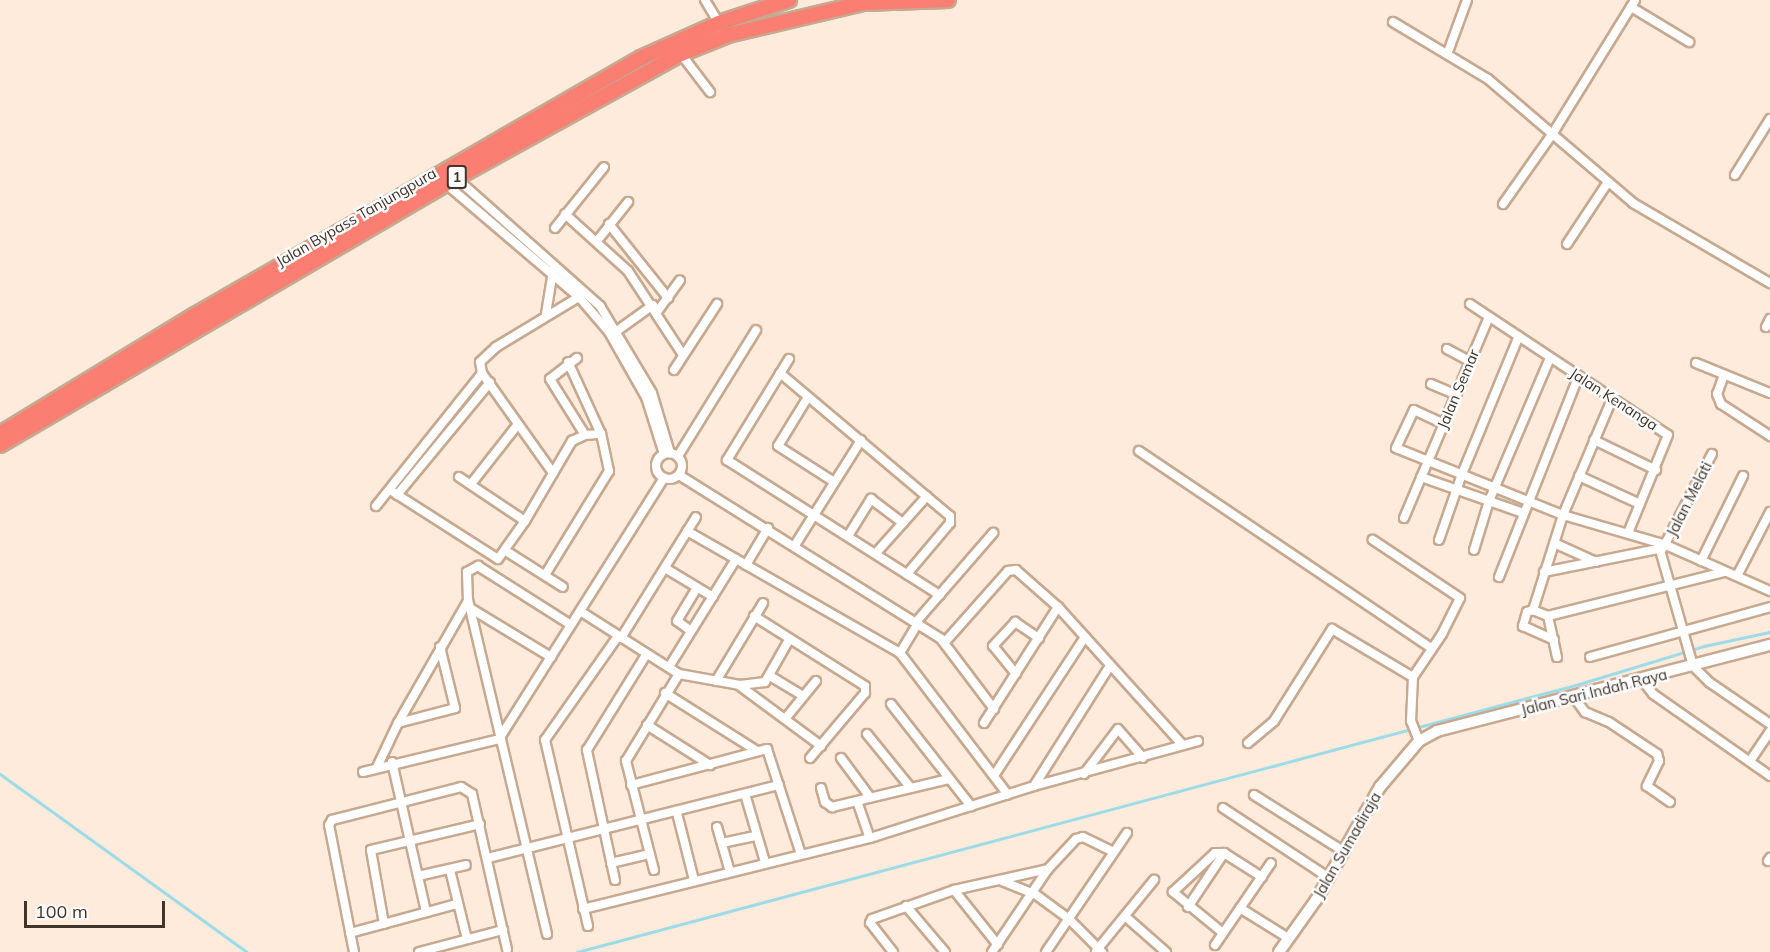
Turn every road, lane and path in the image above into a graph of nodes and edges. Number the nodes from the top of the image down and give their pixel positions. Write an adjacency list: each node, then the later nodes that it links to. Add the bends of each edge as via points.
1 (705, 0): 7 (street)
2 (789, 0): 7 (highway, Jalan Bypass Tanjungpura / 1)
3 (948, 0): 10 (highway, Jalan Bypass Tanjungpura / 1, via 863,3 728,35)
4 (1467, 0): 9 (street)
5 (1633, 4): 8 (street); 13 (street)
6 (1393, 21): 9 (street)
7 (718, 23): 61 (highway, Jalan Bypass Tanjungpura / 1, via 641,58 195,315)
8 (1689, 42)
9 (1448, 52): 13 (street)
10 (681, 54): 11 (street); 16 (highway, Jalan Bypass Tanjungpura / 1)
11 (710, 92)
12 (1770, 119): 15 (street)
13 (1553, 133): 17 (street); 19 (street)
14 (604, 167): 20 (street)
15 (1736, 175)
16 (451, 181): 25 (street); 26 (street); 68 (highway, Jalan Bypass Tanjungpura / 1)
17 (1608, 182): 24 (street); 28 (street, via 1663,222)
18 (628, 202): 21 (street)
19 (1503, 204)
20 (565, 214): 22 (street); 23 (street)
21 (609, 224): 23 (street); 30 (street)
22 (555, 228)
23 (597, 241): 33 (street, via 628,271)
24 (1567, 244)
25 (557, 264): 26 (street); 37 (street, via 586,290)
26 (552, 273): 29 (street); 34 (street)
27 (680, 280): 30 (street)
28 (1770, 283)
29 (579, 297): 34 (street); 37 (street)
30 (668, 298): 33 (street)
31 (717, 304): 40 (street)
32 (1470, 304): 35 (street, Jalan Kenanga)
33 (655, 308): 37 (street); 40 (street)
34 (546, 314): 48 (street, via 483,358)
35 (1489, 317): 38 (street, Jalan Kenanga); 44 (street, Jalan Semar)
36 (756, 330): 70 (street)
37 (614, 333): 70 (street)
38 (1519, 336): 42 (street, Jalan Kenanga); 75 (street)
39 (1447, 349): 44 (street)
40 (684, 355): 47 (street)
41 (577, 358): 45 (street)
42 (1550, 358): 51 (street, Jalan Kenanga); 84 (street)
43 (789, 359): 49 (street)
44 (1470, 361): 55 (street, Jalan Semar)
45 (568, 362): 62 (street); 63 (street, via 550,379)
46 (1696, 363): 50 (street)
47 (674, 370)
48 (482, 373): 52 (street); 60 (street)
49 (780, 373): 56 (street); 94 (street, via 727,459)
50 (1724, 375): 54 (street); 65 (street, via 1717,394 1721,404)
51 (1578, 377): 57 (street, Jalan Kenanga); 88 (street)
52 (490, 382): 58 (street); 64 (street)
53 (1431, 384): 55 (street)
54 (1770, 393)
55 (1456, 395): 59 (street, Jalan Semar)
56 (808, 397): 66 (street); 82 (street, via 778,446)
57 (1612, 399): 67 (street); 73 (street, Jalan Kenanga, via 1668,435)
58 (518, 424): 74 (street); 83 (street)
59 (1444, 424): 72 (street, Jalan Semar); 72 (street, via 1414,410 1395,446)
60 (438, 429): 64 (street); 86 (street)
61 (0, 434)
62 (601, 434): 63 (street); 121 (street, via 609,471)
63 (585, 435): 74 (street, via 572,441)
64 (446, 436): 86 (street)
65 (1770, 436)
66 (861, 440): 82 (street); 87 (street)
67 (1594, 440): 73 (street); 77 (street)
68 (0, 445)
69 (1139, 451): 150 (street)
70 (670, 454): 76 (street, via 682,467); 81 (street, via 656,464)
71 (1712, 454): 109 (street, Jalan Melati)
72 (1428, 461): 75 (street); 80 (street, Jalan Semar)
73 (1656, 470): 90 (street, Jalan Kenanga)
74 (553, 473): 98 (street)
75 (1461, 474): 84 (street); 85 (street)
76 (679, 475): 81 (street); 100 (street)
77 (1579, 476): 90 (street); 95 (street)
78 (1743, 476): 114 (street)
79 (459, 477): 83 (street)
80 (1421, 477): 85 (street); 97 (street, Jalan Semar)
81 (664, 478): 135 (street)
82 (834, 482): 94 (street)
83 (471, 484): 98 (street)
84 (1496, 485): 88 (street); 89 (street)
85 (1457, 490): 89 (street); 106 (street)
86 (394, 493): 91 (street); 111 (street, via 494,558)
87 (927, 496): 99 (street); 120 (street, via 951,520)
88 (1527, 499): 93 (street); 95 (street)
89 (1489, 501): 93 (street); 110 (street)
90 (1641, 504): 103 (street, Jalan Kenanga)
91 (376, 506)
92 (1770, 512): 122 (street)
93 (1523, 513): 123 (street)
94 (814, 514): 104 (street); 108 (street)
95 (1563, 515): 103 (street); 107 (street)
96 (696, 517): 101 (street)
97 (1404, 518)
98 (525, 521): 111 (street)
99 (903, 523): 104 (street, via 871,499); 112 (street)
100 (768, 528): 108 (street); 116 (street)
101 (687, 531): 113 (street); 117 (street)
102 (993, 533): 128 (street)
103 (1628, 533): 109 (street)
104 (848, 536): 112 (street)
105 (1373, 540): 150 (street, via 1460,598)
106 (1439, 540)
107 (1554, 543): 115 (street); 118 (street)
108 (795, 545): 138 (street)
109 (1663, 548): 114 (street); 115 (street); 125 (street)
110 (1474, 550)
111 (506, 551): 121 (street)
112 (876, 553): 120 (street)
113 (736, 559): 116 (street); 129 (street)
114 (1701, 561): 119 (street)
115 (1597, 562): 118 (street)
116 (746, 565): 151 (street)
117 (664, 568): 126 (street); 142 (street)
118 (1544, 572): 134 (street)
119 (1724, 572): 122 (street); 125 (street)
120 (907, 574): 128 (street)
121 (545, 575): 124 (street)
122 (1737, 576): 127 (street)
123 (1499, 578)
124 (563, 586)
125 (1671, 586): 137 (street); 141 (street)
126 (697, 588): 129 (street); 140 (street, via 677,621)
127 (1770, 591)
128 (940, 595): 138 (street)
129 (712, 597): 140 (street)
130 (763, 603): 136 (street)
131 (469, 604): 139 (street, via 466,577 471,568 478,566); 149 (street); 153 (street); 180 (street)
132 (1058, 607): 143 (street); 144 (street); 147 (street, via 1012,569)
133 (1770, 607): 141 (street)
134 (1533, 610): 137 (street); 146 (street, via 1527,612 1523,626)
135 (580, 611): 139 (street); 142 (street)
136 (754, 616): 145 (street); 163 (street)
137 (1548, 616): 146 (street)
138 (917, 623): 147 (street); 151 (street)
139 (571, 625): 153 (street)
140 (691, 632): 158 (street)
141 (1684, 632): 155 (street); 156 (street)
142 (619, 637): 152 (street); 221 (street, via 545,740)
143 (1084, 637): 157 (street); 194 (street)
144 (1039, 638): 160 (street); 160 (street, via 1015,622 993,646)
145 (789, 640): 161 (street); 184 (street, via 864,686 865,693)
146 (1554, 640): 154 (street)
147 (945, 642): 171 (street)
148 (1770, 645): 156 (street, Jalan Sari Indah Raya)
149 (440, 647): 173 (street); 173 (street, via 455,708)
150 (1430, 647): 162 (street)
151 (900, 653): 194 (street)
152 (646, 655): 158 (street); 216 (street, via 586,750)
153 (551, 657): 180 (street)
154 (1557, 657)
155 (1590, 657)
156 (1693, 663): 165 (street, Jalan Sari Indah Raya); 175 (street, via 1709,682)
157 (1110, 666): 183 (street); 200 (street)
158 (669, 667): 159 (street)
159 (679, 674): 163 (street); 167 (street)
160 (1016, 674): 171 (street)
161 (770, 676): 166 (street, via 761,684); 168 (street)
162 (1413, 677): 179 (street, via 1412,721); 182 (street, via 1332,629 1274,721)
163 (716, 681): 166 (street)
164 (816, 681): 168 (street)
165 (1642, 681): 169 (street, Jalan Sari Indah Raya); 189 (street, via 1653,694)
166 (740, 686): 172 (street)
167 (665, 693): 176 (street); 185 (street)
168 (803, 696): 172 (street)
169 (1574, 697): 179 (street, Jalan Sari Indah Raya); 208 (street, via 1585,712 1609,722 1657,754 1659,761 1647,786)
170 (891, 704): 197 (street)
171 (994, 709): 174 (street)
172 (785, 719): 184 (street)
173 (398, 723): 191 (street)
174 (984, 723)
175 (1770, 723)
176 (647, 725): 192 (street); 198 (street, via 627,756)
177 (1770, 730): 189 (street)
178 (867, 734): 201 (street)
179 (1418, 737): 224 (street, Jalan Sumadiraja, via 1380,787)
180 (499, 739): 190 (street); 223 (street)
181 (1198, 741): 183 (street)
182 (1248, 743)
183 (1182, 744): 188 (street)
184 (821, 746): 186 (street)
185 (757, 751): 192 (street); 199 (street, via 769,751)
186 (810, 758)
187 (841, 758): 206 (street)
188 (1143, 758): 195 (street); 195 (street, via 1118,729)
189 (1750, 761): 196 (street)
190 (393, 762): 191 (street); 209 (street)
191 (378, 765): 193 (street)
192 (710, 765): 198 (street)
193 (363, 772)
194 (995, 774): 204 (street)
195 (1084, 774): 200 (street)
196 (1770, 776)
197 (949, 779): 201 (street); 210 (street)
198 (631, 785): 213 (street)
199 (779, 785): 203 (street); 228 (street)
200 (1034, 786): 204 (street)
201 (910, 787): 206 (street)
202 (821, 788): 207 (street, via 825,802 832,807)
203 (745, 794): 212 (street); 218 (street)
204 (1008, 795): 210 (street)
205 (1254, 795): 224 (street)
206 (870, 797): 207 (street)
207 (857, 801): 219 (street)
208 (1670, 802)
209 (400, 803): 214 (street, via 466,788 472,794); 220 (street); 258 (street, via 332,820 328,825)
210 (971, 806): 219 (street)
211 (1223, 808): 240 (street)
212 (677, 813): 213 (street); 242 (street)
213 (639, 823): 216 (street); 227 (street)
214 (480, 824): 220 (street); 229 (street)
215 (717, 827): 222 (street)
216 (604, 831): 221 (street); 231 (street)
217 (1127, 833): 225 (street)
218 (756, 836): 222 (street); 230 (street)
219 (870, 838): 228 (street)
220 (409, 839): 238 (street); 255 (street, via 371,850)
221 (566, 840): 223 (street); 251 (street)
222 (722, 843): 237 (street)
223 (527, 849): 229 (street); 260 (street)
224 (1343, 851): 240 (street, Jalan Sumadiraja)
225 (1114, 852): 234 (street, via 1079,838); 254 (street)
226 (1224, 853): 239 (street); 249 (street); 249 (street, via 1211,855 1173,892)
227 (649, 854): 231 (street); 236 (street)
228 (801, 854): 230 (street)
229 (488, 858): 257 (street)
230 (765, 862): 237 (street)
231 (611, 863): 241 (street)
232 (1271, 863): 239 (street)
233 (466, 865): 235 (street)
234 (1048, 869): 243 (street); 246 (street)
235 (450, 870): 238 (street); 247 (street)
236 (654, 870)
237 (730, 872): 242 (street)
238 (418, 876): 252 (street)
239 (1262, 877): 250 (street)
240 (1329, 878): 261 (street, Jalan Sumadiraja)
241 (615, 880)
242 (694, 880): 251 (street)
243 (1001, 880): 245 (street); 246 (street)
244 (1154, 880): 253 (street)
245 (954, 891): 248 (street); 263 (street)
246 (1035, 894): 254 (street); 263 (street)
247 (457, 904): 252 (street); 262 (street)
248 (906, 906): 269 (street, via 870,922); 270 (street)
249 (1188, 907): 259 (street)
250 (1240, 908): 259 (street); 261 (street)
251 (583, 909): 256 (street)
252 (426, 912): 255 (street)
253 (1126, 917): 266 (street); 273 (street)
254 (1069, 919): 266 (street); 272 (street)
255 (384, 924): 258 (street)
256 (588, 926)
257 (502, 930): 262 (street); 265 (street)
258 (350, 933): 267 (street)
259 (1222, 933): 264 (street)
260 (547, 934)
261 (1288, 938): 274 (street, Jalan Sumadiraja)
262 (467, 939): 268 (street)
263 (998, 945): 271 (street)
264 (1215, 945)
265 (507, 949)
266 (1099, 951)
267 (354, 952)
268 (419, 952)
269 (893, 952)
270 (945, 952)
271 (992, 952)
272 (1046, 952)
273 (1166, 952)
274 (1279, 952)

